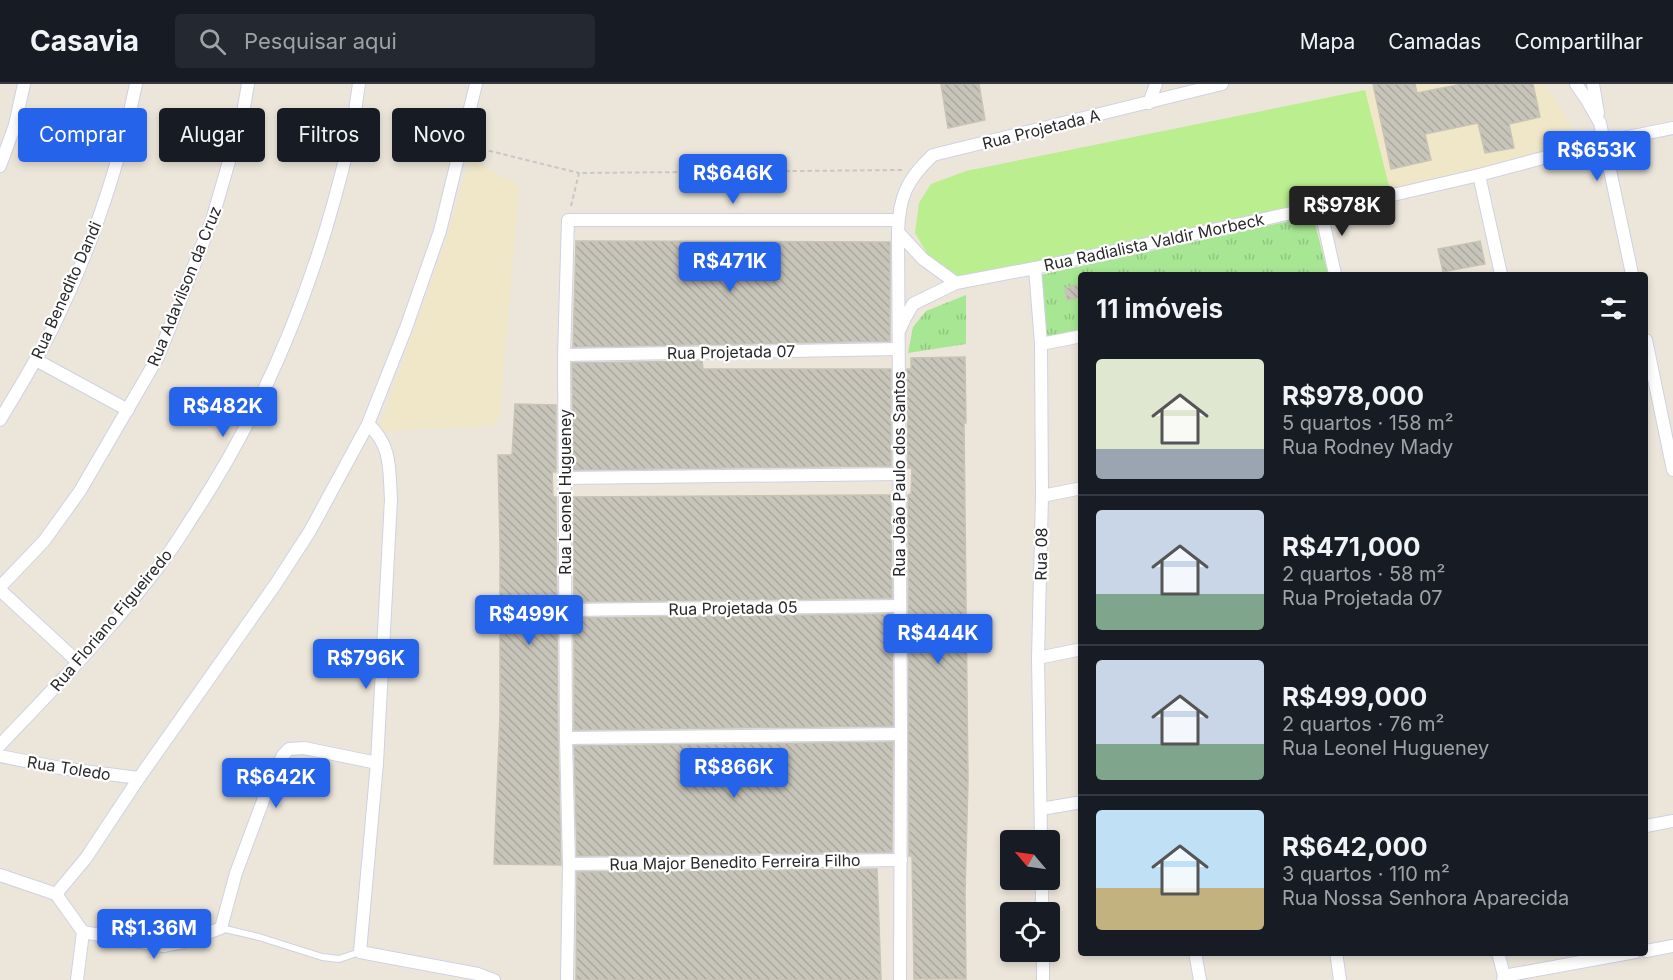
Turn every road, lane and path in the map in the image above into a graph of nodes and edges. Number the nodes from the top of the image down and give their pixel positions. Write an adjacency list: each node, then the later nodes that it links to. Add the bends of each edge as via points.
1 (24, 84): 14 (street)
2 (136, 84): 11 (street, Rua Benedito Dandi)
3 (248, 84): 39 (street, Rua Adavilson da Cruz, via 212,220 158,357)
4 (359, 84): 52 (street, Rua Floriano Figueiredo, via 331,216 283,348 249,423 166,558)
5 (476, 84): 12 (street)
6 (1156, 84): 10 (street)
7 (1219, 84): 10 (street, Rua Projetada A)
8 (1576, 84): 13 (street)
9 (1593, 84): 13 (street)
10 (1149, 103): 22 (street, Rua Projetada A, via 933,155)
11 (131, 108)
12 (470, 108)
13 (1600, 123): 17 (street)
14 (15, 125): 15 (street); 21 (street)
15 (18, 126)
16 (1673, 128): 17 (street, Rua Radialista Valdir Morbeck)
17 (1604, 142): 24 (street, Rua Radialista Valdir Morbeck); 31 (street)
18 (486, 150): 23 (path)
19 (116, 162): 38 (street, Rua Benedito Dandi, via 78,271)
20 (456, 162): 41 (street, via 440,231)
21 (0, 166)
22 (917, 170): 23 (path); 27 (street, Rua Projetada A, via 908,182)
23 (579, 173): 26 (path)
24 (1479, 175): 25 (street, Rua Radialista Valdir Morbeck); 30 (street)
25 (1320, 207): 28 (street, Rua Radialista Valdir Morbeck); 29 (street)
26 (568, 220): 27 (street); 37 (street, Rua Leonel Hugueney)
27 (898, 226): 32 (street, via 923,259); 34 (street, Rua João Paulo dos Santos)
28 (1035, 268): 32 (street, Rua Radialista Valdir Morbeck); 35 (street, Rua 08)
29 (1335, 272)
30 (1501, 272)
31 (1632, 272)
32 (956, 283): 34 (street, via 913,304)
33 (1078, 337): 35 (street)
34 (898, 342): 37 (street, Rua Projetada 07); 43 (street, Rua João Paulo dos Santos)
35 (1041, 344): 46 (street, Rua 08)
36 (1648, 350): 42 (street)
37 (564, 355): 44 (street, Rua Leonel Hugueney)
38 (36, 360): 39 (street); 40 (street, Rua Benedito Dandi)
39 (128, 410): 47 (street, Rua Adavilson da Cruz, via 80,491 44,541)
40 (0, 420)
41 (368, 424): 57 (street, via 384,444 391,499); 58 (street, via 310,531)
42 (1673, 470)
43 (898, 474): 44 (street); 48 (street, Rua João Paulo dos Santos)
44 (565, 478): 49 (street, Rua Leonel Hugueney)
45 (1078, 489): 46 (street)
46 (1042, 496): 51 (street, Rua 08)
47 (0, 588): 52 (street)
48 (899, 606): 49 (street, Rua Projetada 05); 53 (street, Rua João Paulo dos Santos)
49 (566, 610): 54 (street, Rua Leonel Hugueney)
50 (1078, 650): 51 (street)
51 (1038, 658): 60 (street, Rua 08)
52 (78, 662): 55 (street, Rua Floriano Figueiredo)
53 (901, 734): 54 (street); 64 (street, Rua João Paulo dos Santos)
54 (566, 738): 65 (street, Rua Leonel Hugueney)
55 (0, 745)
56 (0, 756): 58 (street, Rua Toledo)
57 (377, 763): 68 (street, via 304,748 288,749 264,798 236,873); 72 (street)
58 (139, 778): 67 (street, via 86,858)
59 (1078, 803): 60 (street)
60 (1041, 809): 63 (street, Rua 08)
61 (1673, 821): 62 (street)
62 (1648, 826)
63 (1041, 830)
64 (901, 860): 65 (street, Rua Major Benedito Ferreira Filho); 82 (street, Rua João Paulo dos Santos)
65 (569, 864): 81 (street, Rua Leonel Hugueney)
66 (0, 875): 67 (street)
67 (56, 894): 69 (street)
68 (221, 928): 69 (street, via 163,946); 72 (lane, via 322,957 339,959)
69 (83, 932): 79 (street)
70 (1673, 946): 71 (street)
71 (1648, 951)
72 (360, 952): 80 (street)
73 (1196, 956): 84 (street)
74 (1337, 956): 85 (street)
75 (1498, 956): 78 (street)
76 (1615, 956): 78 (street)
77 (1043, 962): 83 (street)
78 (1503, 978)
79 (77, 980)
80 (494, 980)
81 (567, 980)
82 (900, 980)
83 (1043, 980)
84 (1200, 980)
85 (1340, 980)

